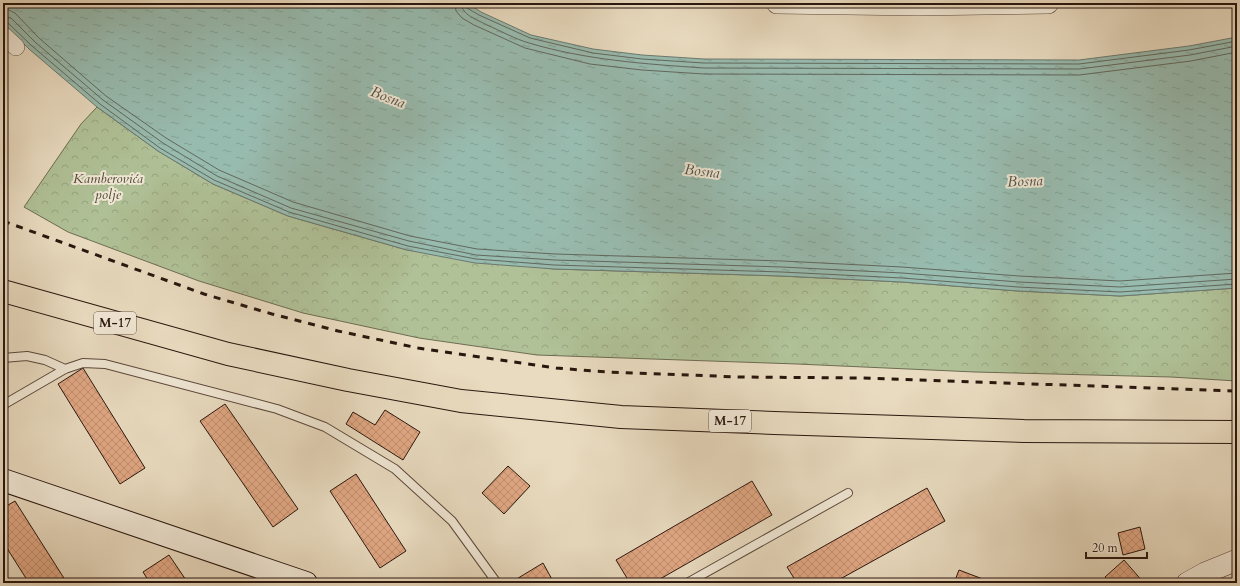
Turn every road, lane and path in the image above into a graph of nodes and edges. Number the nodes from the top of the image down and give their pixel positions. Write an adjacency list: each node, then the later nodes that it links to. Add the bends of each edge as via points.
1 (778, 3): 2 (street)
2 (796, 3): 3 (street)
3 (1043, 3): 4 (street)
4 (1048, 3)
5 (3, 36): 6 (street)
6 (16, 47)
7 (3, 291): 11 (highway, M-17, via 228,354 462,401 621,417 774,424 1024,431)
8 (3, 358): 9 (lane, via 27,356 45,360)
9 (65, 369): 10 (lane); 16 (lane, via 83,363 105,364 277,410 325,427 395,469 452,521)
10 (3, 405)
11 (1237, 432)
12 (3, 480): 15 (main road)
13 (848, 493): 17 (lane)
14 (1237, 560): 18 (street)
15 (306, 583)
16 (497, 583)
17 (687, 583)
18 (1187, 583)

